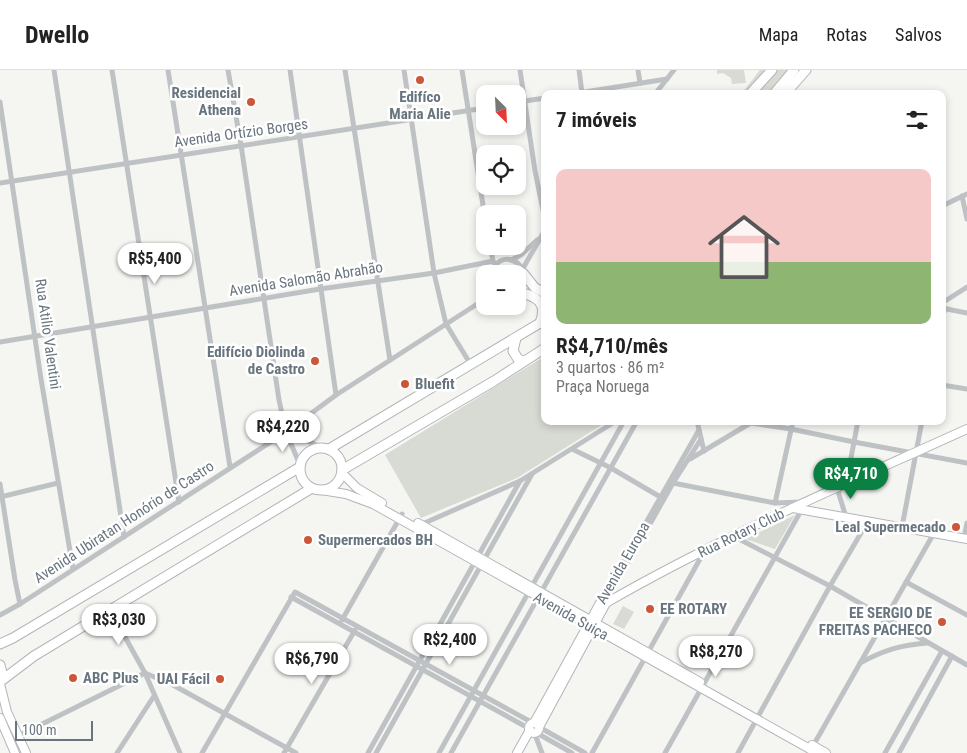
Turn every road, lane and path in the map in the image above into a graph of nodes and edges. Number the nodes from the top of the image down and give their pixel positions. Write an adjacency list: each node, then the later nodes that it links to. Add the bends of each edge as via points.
1 (54, 70): 39 (street)
2 (112, 70): 38 (street)
3 (168, 70): 37 (street)
4 (228, 70): 36 (street)
5 (290, 70): 35 (street)
6 (345, 70): 34 (street)
7 (404, 70): 33 (street)
8 (462, 70): 32 (street)
9 (520, 70): 19 (street)
10 (579, 70): 20 (street)
11 (638, 70): 18 (street)
12 (674, 70): 17 (street)
13 (772, 70): 23 (main road)
14 (794, 70): 24 (main road)
15 (800, 70): 25 (main road)
16 (806, 70): 26 (main road)
17 (666, 79): 18 (street); 22 (street)
18 (640, 83): 21 (street)
19 (522, 85)
20 (582, 90)
21 (599, 90)
22 (658, 90)
23 (754, 90)
24 (777, 90)
25 (782, 90)
26 (788, 90)
27 (541, 99): 28 (street)
28 (526, 101)
29 (0, 102): 40 (street, Rua Atilio Valentini)
30 (526, 108): 43 (street)
31 (476, 110): 32 (street, Avenida Ortízio Borges)
32 (468, 111): 33 (street, Avenida Ortízio Borges); 45 (street)
33 (411, 120): 34 (street, Avenida Ortízio Borges); 54 (street)
34 (354, 129): 35 (street, Avenida Ortízio Borges); 56 (street)
35 (299, 137): 36 (street, Avenida Ortízio Borges); 58 (street)
36 (241, 145): 37 (street, Avenida Ortízio Borges); 61 (street)
37 (182, 155): 38 (street, Avenida Ortízio Borges); 66 (street)
38 (126, 162): 39 (street, Avenida Ortízio Borges); 68 (street)
39 (68, 172): 40 (street, Avenida Ortízio Borges); 71 (street)
40 (12, 181): 41 (street, Avenida Ortízio Borges); 72 (street, Rua Atilio Valentini)
41 (0, 183)
42 (965, 195): 44 (street); 46 (street)
43 (541, 200)
44 (946, 204)
45 (483, 205)
46 (967, 219)
47 (541, 235): 50 (street, via 529,249)
48 (541, 237): 53 (street)
49 (492, 255): 51 (street)
50 (512, 260): 51 (street, Avenida Salomão Abrahão); 52 (street)
51 (494, 263): 54 (street, Avenida Salomão Abrahão)
52 (519, 265)
53 (525, 265)
54 (434, 273): 56 (street, Avenida Salomão Abrahão); 70 (street)
55 (526, 277): 59 (main road, via 534,288)
56 (378, 280): 58 (street, Avenida Salomão Abrahão); 76 (street)
57 (967, 288): 63 (street)
58 (320, 289): 61 (street, Avenida Salomão Abrahão); 81 (street)
59 (541, 291)
60 (526, 294): 62 (main road)
61 (265, 299): 66 (street, Avenida Salomão Abrahão); 93 (street, via 274,374 284,422)
62 (541, 304)
63 (946, 304)
64 (476, 305): 70 (street, Avenida Ubiratan Honório de Castro)
65 (946, 307): 67 (street)
66 (206, 308): 68 (street, Avenida Salomão Abrahão); 106 (street)
67 (967, 313)
68 (149, 317): 71 (street, Avenida Salomão Abrahão); 120 (street)
69 (541, 323): 73 (main road)
70 (446, 324): 76 (street, Avenida Ubiratan Honório de Castro); 78 (street)
71 (92, 327): 72 (street, Avenida Salomão Abrahão); 132 (street)
72 (35, 336): 74 (street, Avenida Salomão Abrahão); 112 (street, Rua Atilio Valentini)
73 (516, 338): 77 (main road, via 513,351); 78 (main road)
74 (0, 342)
75 (541, 350): 77 (main road)
76 (390, 360): 81 (street, Avenida Ubiratan Honório de Castro)
77 (523, 361): 108 (main road)
78 (471, 365): 97 (main road)
79 (946, 386): 80 (street)
80 (967, 390)
81 (336, 395): 93 (street, Avenida Ubiratan Honório de Castro)
82 (610, 425): 98 (street)
83 (622, 425): 102 (street)
84 (635, 425): 107 (street)
85 (698, 425): 94 (street)
86 (747, 425): 99 (street)
87 (769, 425): 91 (street)
88 (792, 425): 91 (street)
89 (857, 425): 96 (street)
90 (921, 425): 100 (street)
91 (791, 429): 96 (street); 121 (street)
92 (967, 429): 100 (main road)
93 (289, 430): 97 (street); 104 (street); 106 (street, Avenida Ubiratan Honório de Castro)
94 (699, 430): 95 (street); 105 (street, Avenida Europa)
95 (701, 439): 99 (street); 101 (street, Avenida Europa)
96 (854, 442): 100 (street); 114 (street)
97 (325, 449): 104 (main road, via 311,450); 108 (main road, via 339,458)
98 (572, 449): 102 (street); 109 (street)
99 (704, 451): 101 (street)
100 (915, 453): 103 (street); 114 (main road); 129 (street)
101 (687, 461): 105 (street); 111 (street, Avenida Europa)
102 (601, 463): 107 (street); 140 (street)
103 (967, 463)
104 (300, 466): 115 (main road, via 301,477); 157 (main road)
105 (677, 467): 111 (street, Avenida Europa)
106 (230, 468): 120 (street, Avenida Ubiratan Honório de Castro)
107 (611, 468): 119 (street); 142 (street)
108 (342, 472): 117 (main road, via 332,487); 124 (main road, Avenida Suiça, via 357,488)
109 (532, 474): 110 (street); 136 (street)
110 (520, 481): 128 (street); 136 (street)
111 (671, 482): 119 (street, Avenida Europa); 121 (street)
112 (58, 483): 118 (street); 137 (street, Rua Atilio Valentini)
113 (0, 484): 118 (street)
114 (846, 484): 116 (main road)
115 (312, 488): 117 (main road); 147 (main road)
116 (837, 488): 122 (main road); 125 (street)
117 (322, 490): 124 (main road, Avenida Suiça, via 362,499)
118 (1, 497): 146 (street)
119 (662, 498): 145 (street, Avenida Europa)
120 (179, 502): 132 (street, Avenida Ubiratan Honório de Castro)
121 (774, 503): 122 (street); 123 (street)
122 (804, 505): 123 (main road); 125 (main road); 135 (street)
123 (793, 508): 131 (main road, Rua Rotary Club)
124 (401, 516): 128 (main road, Avenida Suiça); 150 (street)
125 (846, 517): 126 (main road)
126 (868, 521): 129 (main road); 139 (street)
127 (967, 523): 133 (street)
128 (419, 526): 136 (main road, Avenida Suiça)
129 (902, 527): 130 (main road)
130 (934, 533): 133 (main road); 138 (street)
131 (733, 536): 134 (main road, Rua Rotary Club); 135 (street)
132 (124, 537): 137 (street, Avenida Ubiratan Honório de Castro)
133 (965, 539)
134 (705, 550): 145 (main road, Rua Rotary Club); 159 (street)
135 (776, 557): 139 (street); 171 (street)
136 (480, 561): 140 (main road, Avenida Suiça); 141 (street); 144 (street)
137 (73, 570): 146 (street, Avenida Ubiratan Honório de Castro)
138 (906, 582): 149 (street); 151 (street)
139 (830, 586): 151 (street); 176 (street)
140 (530, 590): 142 (main road, Avenida Suiça); 164 (street)
141 (457, 593): 144 (street); 161 (street)
142 (539, 594): 152 (main road, Avenida Suiça); 168 (street)
143 (291, 596): 150 (street, via 296,592); 153 (street); 175 (street)
144 (464, 596): 167 (street)
145 (603, 603): 152 (main road, Avenida Europa)
146 (20, 604): 148 (street, Avenida Ubiratan Honório de Castro)
147 (110, 610): 169 (street); 170 (main road, via 34,656)
148 (0, 615)
149 (967, 615)
150 (343, 618): 153 (street); 154 (street)
151 (885, 618): 156 (street); 162 (street)
152 (591, 623): 159 (main road, Avenida Suiça); 178 (main road, Avenida Europa)
153 (340, 624): 155 (street)
154 (358, 626): 155 (street); 161 (street)
155 (355, 632): 166 (street); 180 (street)
156 (927, 643): 158 (street); 162 (street, via 889,649)
157 (0, 644)
158 (942, 651): 160 (street); 201 (street)
159 (647, 655): 171 (main road, Avenida Suiça); 197 (street)
160 (952, 656): 165 (street); 202 (street)
161 (420, 661): 166 (street); 167 (street)
162 (860, 663): 181 (street)
163 (0, 665): 170 (main road)
164 (488, 665): 168 (street); 172 (street)
165 (967, 665)
166 (417, 666): 167 (street); 188 (street)
167 (425, 667): 172 (street); 189 (street)
168 (497, 669): 174 (street)
169 (145, 673): 173 (street); 175 (street); 179 (street)
170 (0, 682): 179 (main road, via 7,712)
171 (703, 686): 176 (main road, Avenida Suiça); 198 (street)
172 (472, 693): 174 (street); 190 (street)
173 (154, 696): 184 (street); 185 (street)
174 (480, 698): 178 (street); 191 (street)
175 (226, 714): 180 (street); 186 (street)
176 (757, 717): 181 (main road, Avenida Suiça); 199 (street)
177 (0, 718): 182 (main road)
178 (534, 728): 192 (main road, Avenida Europa); 193 (main road, Avenida Europa); 194 (street); 195 (street); 196 (street)
179 (18, 736): 183 (main road)
180 (285, 750): 187 (street)
181 (812, 750): 200 (main road, Avenida Suiça)
182 (15, 753)
183 (26, 753)
184 (117, 753)
185 (180, 753)
186 (202, 753)
187 (296, 753)
188 (368, 753)
189 (376, 753)
190 (438, 753)
191 (451, 753)
192 (517, 753)
193 (522, 753)
194 (542, 753)
195 (572, 753)
196 (585, 753)
197 (592, 753)
198 (665, 753)
199 (738, 753)
200 (826, 753)
201 (885, 753)
202 (898, 753)

